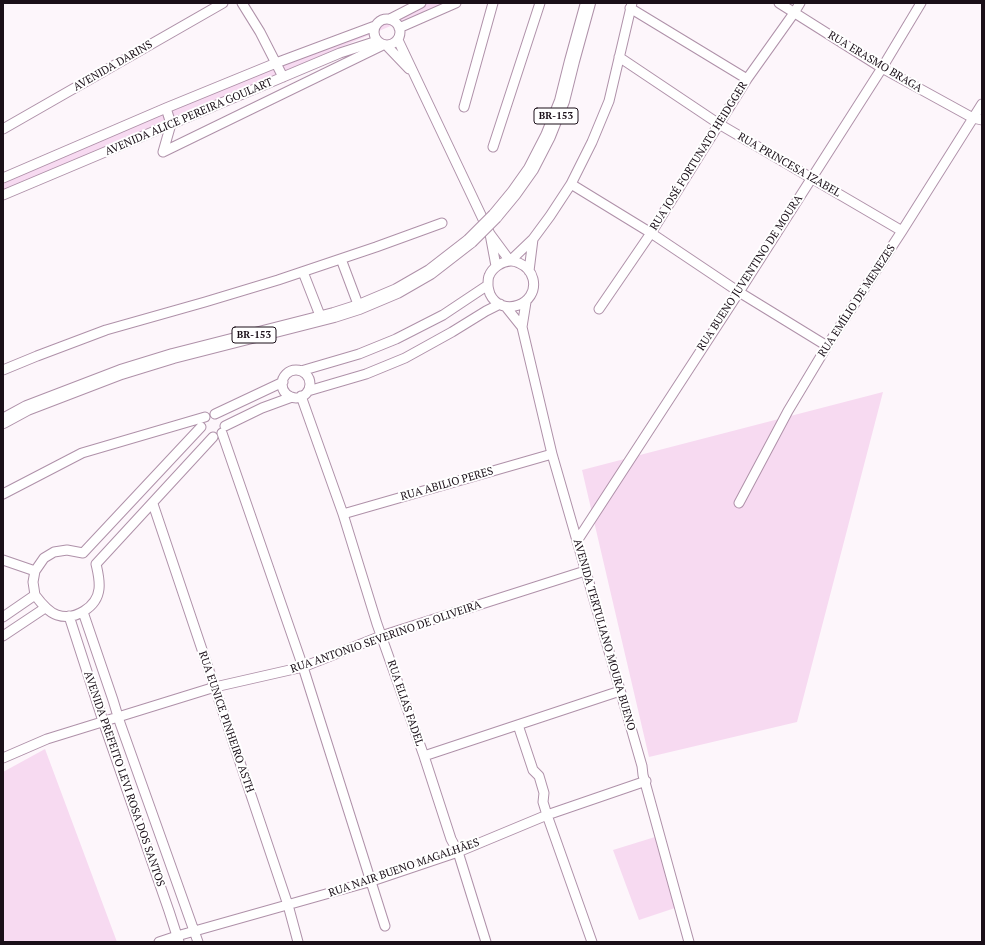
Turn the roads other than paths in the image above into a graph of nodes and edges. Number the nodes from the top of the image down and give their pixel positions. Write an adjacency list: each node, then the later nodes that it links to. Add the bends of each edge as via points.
1 (223, 3): 30 (street, AVENIDA DARINS)
2 (242, 3): 19 (street)
3 (421, 3): 13 (street)
4 (456, 3): 15 (street)
5 (493, 3): 25 (street)
6 (540, 3): 31 (street)
7 (588, 3): 50 (highway, BR-153, bridge, via 562,101 531,169 514,193 470,241 430,272 397,291)
8 (779, 3): 12 (street, RUA ERASMO BRAGA)
9 (800, 3): 12 (street, RUA JOSÉ FORTUNATO HEIDGGER)
10 (921, 3): 20 (street, RUA BUENO JUVENTINO DE MOURA)
11 (631, 6): 18 (street); 23 (street)
12 (794, 13): 20 (street, RUA ERASMO BRAGA); 23 (street, RUA JOSÉ FORTUNATO HEIDGGER)
13 (390, 19): 14 (street, via 384,19); 15 (street, via 395,21)
14 (375, 26): 17 (street, via 374,36); 19 (street, AVENIDA ALICE PEREIRA GOULART)
15 (399, 28): 16 (street)
16 (398, 40): 17 (street, via 392,44); 21 (street)
17 (383, 44): 21 (street); 22 (street, AVENIDA ALICE PEREIRA GOULART, via 340,53); 28 (street, via 163,152)
18 (619, 57): 29 (street, RUA PRINCESA IZABEL); 34 (street, via 608,101 592,142)
19 (276, 63): 22 (street); 26 (street, AVENIDA ALICE PEREIRA GOULART)
20 (882, 68): 27 (street, RUA ERASMO BRAGA); 33 (street, RUA BUENO JUVENTINO DE MOURA)
21 (415, 76): 39 (street)
22 (283, 77): 28 (street, AVENIDA ALICE PEREIRA GOULART)
23 (747, 79): 29 (street, RUA JOSÉ FORTUNATO HEIDGGER)
24 (982, 104): 27 (street, RUA EMÍLIO DE MENEZES)
25 (464, 107)
26 (166, 108): 28 (street); 32 (street, AVENIDA ALICE PEREIRA GOULART)
27 (978, 119): 37 (street, RUA EMÍLIO DE MENEZES)
28 (171, 124): 35 (street, AVENIDA ALICE PEREIRA GOULART)
29 (719, 124): 33 (street, RUA PRINCESA IZABEL); 38 (street, RUA JOSÉ FORTUNATO HEIDGGER)
30 (3, 129)
31 (493, 147)
32 (3, 178)
33 (811, 178): 37 (street, RUA PRINCESA IZABEL); 47 (street, RUA BUENO JUVENTINO DE MOURA)
34 (571, 184): 38 (street); 40 (street)
35 (3, 195)
36 (442, 223): 41 (street)
37 (902, 231): 54 (street, RUA EMÍLIO DE MENEZES)
38 (651, 233): 47 (street); 51 (street, RUA JOSÉ FORTUNATO HEIDGGER)
39 (490, 234): 42 (street); 43 (street)
40 (533, 239): 42 (street); 44 (street)
41 (341, 259): 45 (street); 50 (street)
42 (510, 261): 43 (street); 44 (street, via 524,266)
43 (496, 266): 46 (street, via 490,275)
44 (529, 271): 48 (street, via 534,283 532,294)
45 (303, 272): 52 (street); 55 (street, via 106,330)
46 (488, 285): 49 (street, via 490,295); 56 (street, via 443,315 396,339 359,354)
47 (739, 292): 54 (street); 70 (street, RUA BUENO JUVENTINO DE MOURA)
48 (526, 302): 49 (street, via 517,306); 53 (street, AVENIDA TERTULIANO MOURA BUENO)
49 (503, 305): 53 (street, AVENIDA TERTULIANO MOURA BUENO); 58 (street, via 486,311 405,358 366,374)
50 (359, 307): 52 (highway, BR-153)
51 (599, 309)
52 (320, 318): 61 (highway, BR-153, via 120,372 27,408)
53 (522, 327): 65 (street, AVENIDA TERTULIANO MOURA BUENO)
54 (827, 346): 67 (street, RUA EMÍLIO DE MENEZES, via 788,411)
55 (3, 370)
56 (301, 371): 57 (street, via 289,372); 58 (street, via 310,379 310,385)
57 (283, 382): 58 (street, via 287,394); 59 (street)
58 (300, 395): 63 (street, via 262,408); 69 (street, RUA ELIAS FADEL)
59 (215, 414): 60 (street); 63 (street, via 224,421)
60 (205, 417): 62 (street); 66 (street, via 82,453)
61 (3, 421)
62 (201, 427): 64 (street, via 208,436); 71 (street)
63 (223, 430): 64 (street, via 219,436); 83 (street)
64 (213, 437): 68 (street)
65 (552, 454): 69 (street, RUA ABILIO PERES); 70 (street, AVENIDA TERTULIANO MOURA BUENO)
66 (3, 494)
67 (739, 503)
68 (153, 504): 73 (street); 84 (street, RUA EUNICE PINHEIRO ASTH)
69 (343, 514): 82 (street, RUA ELIAS FADEL)
70 (577, 541): 75 (street, AVENIDA TERTULIANO MOURA BUENO)
71 (83, 553): 73 (street); 74 (street, via 67,550 54,552 44,558)
72 (3, 560): 74 (street)
73 (96, 564): 78 (street, via 100,578 99,590 95,602)
74 (35, 571): 76 (street)
75 (585, 571): 82 (street, RUA ANTONIO SEVERINO DE OLIVEIRA); 85 (street, AVENIDA TERTULIANO MOURA BUENO)
76 (35, 595): 77 (street); 80 (street)
77 (45, 608): 79 (street, via 58,616); 81 (street)
78 (83, 612): 79 (street); 86 (street, AVENIDA PREFEITO LEVI ROSA DOS SANTOS)
79 (69, 616): 87 (street, AVENIDA PREFEITO LEVI ROSA DOS SANTOS)
80 (3, 617)
81 (3, 636)
82 (382, 636): 83 (street, RUA ANTONIO SEVERINO DE OLIVEIRA); 89 (street, RUA ELIAS FADEL)
83 (303, 667): 84 (street, RUA ANTONIO SEVERINO DE OLIVEIRA); 94 (street)
84 (215, 687): 86 (street, RUA ANTONIO SEVERINO DE OLIVEIRA); 95 (street, RUA EUNICE PINHEIRO ASTH)
85 (620, 691): 88 (street); 91 (street, AVENIDA TERTULIANO MOURA BUENO)
86 (118, 717): 87 (street, RUA ANTONIO SEVERINO DE OLIVEIRA); 97 (street, AVENIDA PREFEITO LEVI ROSA DOS SANTOS)
87 (104, 721): 90 (street, RUA ANTONIO SEVERINO DE OLIVEIRA); 98 (street, AVENIDA PREFEITO LEVI ROSA DOS SANTOS)
88 (518, 725): 89 (street); 92 (street, via 533,770 544,793 543,802)
89 (424, 756): 93 (street, RUA ELIAS FADEL, via 451,839)
90 (3, 758)
91 (646, 781): 92 (street, RUA NAIR BUENO MAGALHÃES); 104 (street, AVENIDA TERTULIANO MOURA BUENO)
92 (547, 815): 93 (street, RUA NAIR BUENO MAGALHÃES); 103 (street)
93 (458, 852): 94 (street, RUA NAIR BUENO MAGALHÃES); 102 (street, RUA ELIAS FADEL)
94 (372, 881): 95 (street, RUA NAIR BUENO MAGALHÃES); 96 (street)
95 (288, 905): 97 (street, RUA NAIR BUENO MAGALHÃES); 101 (street, RUA EUNICE PINHEIRO ASTH)
96 (385, 926)
97 (193, 931): 98 (street, RUA NAIR BUENO MAGALHÃES); 100 (street, AVENIDA PREFEITO LEVI ROSA DOS SANTOS)
98 (178, 939): 99 (street, RUA NAIR BUENO MAGALHÃES)
99 (159, 942)
100 (198, 942)
101 (298, 942)
102 (486, 942)
103 (592, 942)
104 (689, 942)

